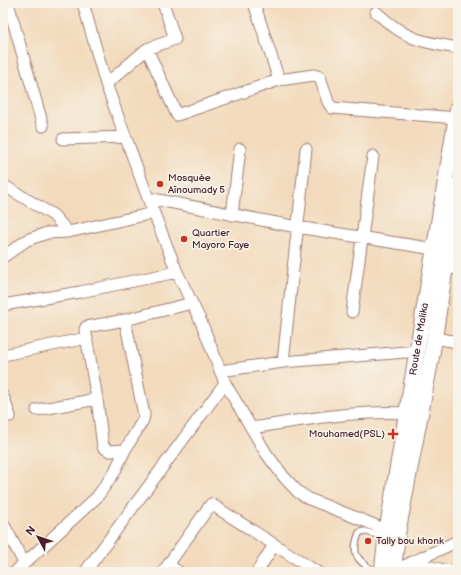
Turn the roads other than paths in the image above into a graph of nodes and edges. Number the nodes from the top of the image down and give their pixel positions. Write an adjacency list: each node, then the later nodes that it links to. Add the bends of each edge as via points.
1 (8, 3): 11 (street)
2 (83, 3): 9 (street)
3 (163, 3): 7 (street, via 175,39)
4 (254, 3): 8 (street)
5 (376, 12): 6 (street, via 416,40)
6 (458, 48)
7 (147, 49): 8 (street, via 177,115); 9 (street)
8 (279, 80): 10 (street, via 314,75 320,77 332,108)
9 (106, 84): 12 (street)
10 (457, 112): 25 (main road, Route de Malika)
11 (43, 126)
12 (126, 137): 13 (street); 19 (street)
13 (63, 139)
14 (240, 149): 21 (street)
15 (306, 150): 22 (street)
16 (373, 156): 24 (street)
17 (3, 185): 23 (street, via 53,215)
18 (458, 185): 27 (main road, Route de Malika)
19 (148, 198): 20 (street); 21 (street)
20 (154, 212): 23 (street); 28 (street)
21 (232, 215): 22 (street)
22 (297, 227): 24 (street); 38 (street)
23 (68, 232): 26 (street, via 47,233 28,240)
24 (362, 237): 25 (street); 31 (street)
25 (434, 249): 36 (main road, Route de Malika)
26 (3, 257)
27 (451, 268): 34 (main road, Route de Malika)
28 (177, 272): 29 (street); 30 (street, via 80,292)
29 (192, 303): 32 (street); 39 (street)
30 (3, 304)
31 (352, 312)
32 (125, 320): 33 (street, via 89,325 85,330); 47 (street, via 144,415)
33 (87, 338): 37 (street); 42 (street)
34 (434, 338): 35 (street); 49 (main road, Route de Malika)
35 (458, 342)
36 (418, 351): 38 (street); 44 (main road, Route de Malika)
37 (3, 356)
38 (283, 362): 39 (street)
39 (220, 371): 40 (street)
40 (225, 383): 46 (street); 56 (street)
41 (3, 396): 45 (street)
42 (97, 399): 43 (street); 47 (street, via 103,447 110,451)
43 (37, 410)
44 (408, 413): 46 (street, via 347,414); 49 (main road, Route de Malika)
45 (10, 416)
46 (251, 428): 49 (street, via 284,477 298,492)
47 (125, 450): 52 (street, via 114,473 97,497)
48 (3, 523): 52 (street)
49 (390, 536): 60 (lane, via 364,531 359,533 355,552 357,558); 61 (main road, Route de Malika)
50 (458, 541): 53 (street)
51 (274, 545): 54 (street, via 210,504); 58 (street); 59 (street)
52 (24, 563): 55 (street)
53 (412, 563): 61 (street); 62 (street)
54 (166, 569): 57 (street)
55 (15, 572)
56 (85, 572)
57 (179, 572)
58 (257, 572)
59 (317, 572)
60 (375, 572)
61 (390, 572)
62 (454, 572)

